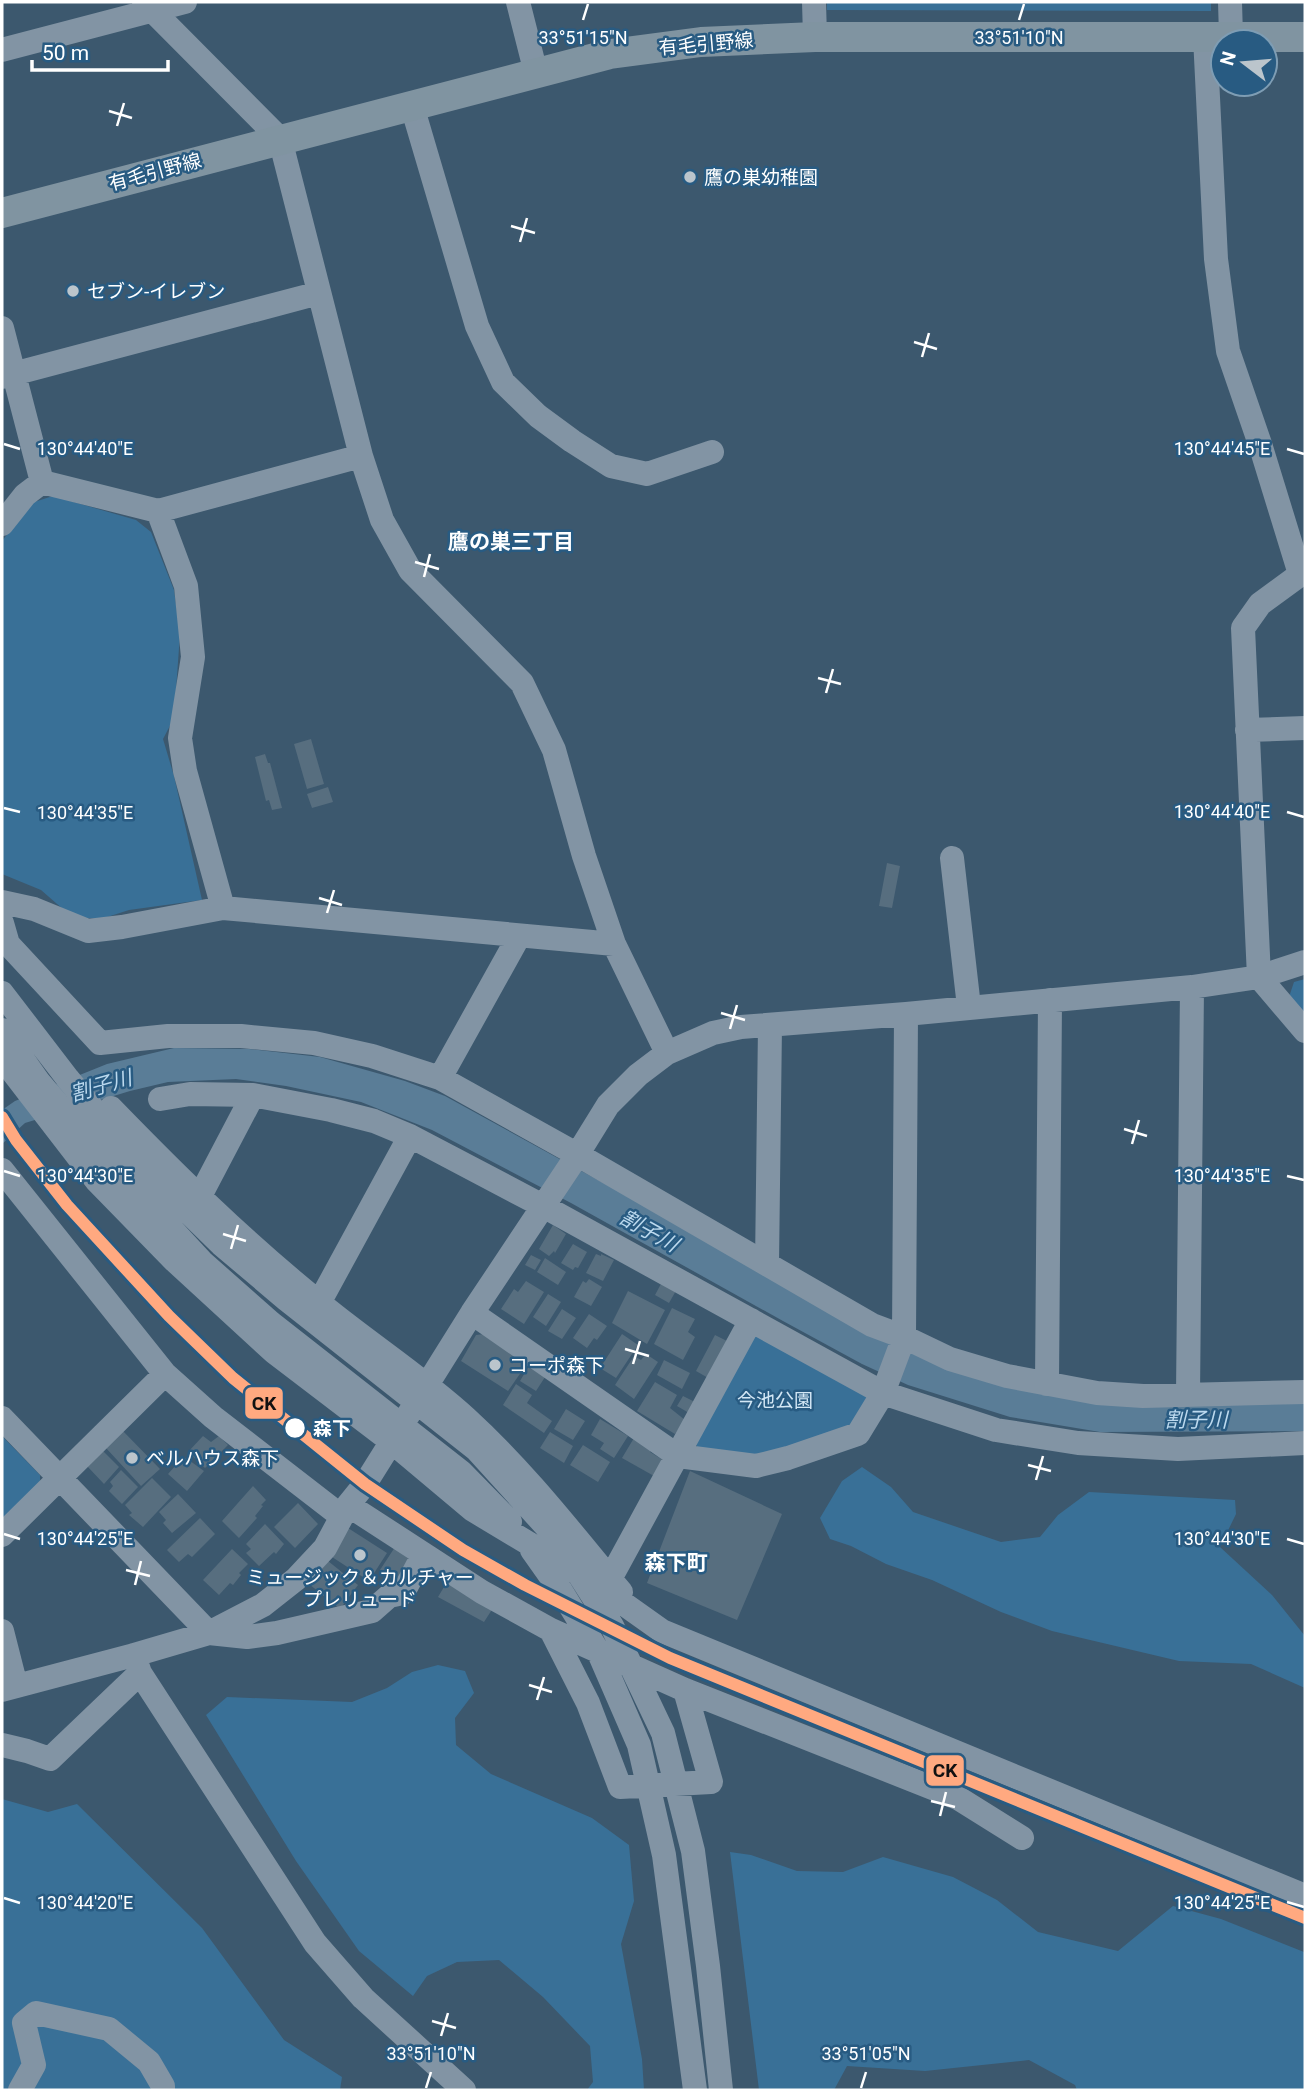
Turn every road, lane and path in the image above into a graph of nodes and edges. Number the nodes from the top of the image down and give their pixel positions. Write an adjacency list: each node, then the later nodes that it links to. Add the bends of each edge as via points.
1 (185, 2): 5 (street)
2 (518, 2): 12 (street)
3 (814, 2): 7 (street)
4 (1230, 2): 6 (street)
5 (148, 6): 11 (street); 15 (street)
6 (1221, 28)
7 (815, 37): 8 (main road, 有毛引野線); 12 (main road, 有毛引野線, via 623,52)
8 (1209, 37)
9 (1279, 37): 10 (main road, 有毛引野線)
10 (1305, 37)
11 (2, 50)
12 (536, 73): 14 (main road, 有毛引野線)
13 (1217, 98): 25 (street, via 1216,259 1228,351)
14 (412, 106): 15 (main road, 有毛引野線); 20 (street, via 477,326 503,382 538,416 611,466 647,474)
15 (280, 139): 16 (main road, 有毛引野線); 17 (street)
16 (2, 213)
17 (319, 293): 19 (street); 21 (street)
18 (2, 328): 19 (street)
19 (8, 375): 22 (street)
20 (712, 452)
21 (361, 456): 23 (street); 33 (street, via 382,520 410,570 522,683 554,750)
22 (42, 482): 23 (street); 24 (street)
23 (158, 511): 30 (street, via 186,586 193,657 180,738)
24 (2, 524)
25 (1303, 573): 27 (street, via 1260,604 1243,628)
26 (1305, 727): 27 (street)
27 (1247, 730): 35 (street)
28 (952, 859): 40 (street)
29 (2, 902): 30 (street, via 34,909 88,931)
30 (223, 908): 32 (street)
31 (2, 923): 47 (street, via 8,944 100,1043 168,1036 241,1036 314,1043)
32 (520, 936): 33 (street); 47 (street)
33 (614, 944): 45 (street)
34 (1305, 962): 35 (street)
35 (1259, 977): 37 (street); 44 (street)
36 (2, 984): 53 (street, via 29,1006 110,1106)
37 (1192, 987): 39 (street); 65 (street)
38 (7, 1000): 91 (street, via 136,1161 221,1244 475,1449 554,1535 612,1626 663,1733 693,1851)
39 (1050, 1000): 40 (street); 61 (street)
40 (969, 1007): 41 (street)
41 (906, 1014): 42 (street); 59 (street)
42 (770, 1024): 45 (street, via 713,1033); 55 (street)
43 (2, 1030): 90 (street, via 76,1126 202,1262 271,1323 461,1472 516,1528 562,1591 599,1653 639,1745 664,1856)
44 (1305, 1031)
45 (667, 1054): 51 (street, via 608,1105)
46 (2, 1058): 67 (street, via 96,1180 175,1261 274,1352)
47 (440, 1079): 51 (street)
48 (253, 1095): 49 (street, via 190,1094); 50 (street, via 374,1121); 53 (street)
49 (160, 1099)
50 (410, 1136): 54 (street); 56 (street)
51 (576, 1157): 54 (street); 55 (street)
52 (2, 1170): 60 (street)
53 (199, 1198): 56 (street)
54 (546, 1202): 57 (street); 58 (street)
55 (767, 1264): 59 (street)
56 (318, 1303): 62 (street)
57 (472, 1313): 62 (street); 69 (street)
58 (751, 1320): 63 (street); 69 (street)
59 (903, 1340): 61 (street, via 950,1360); 63 (street)
60 (165, 1374): 70 (street); 71 (street, via 222,1425)
61 (1047, 1384): 65 (street, via 1097,1393)
62 (427, 1385): 67 (street); 74 (street, via 510,1460)
63 (885, 1390): 68 (street, via 996,1430 1079,1443 1178,1449); 69 (street, via 858,1434 788,1458 756,1466)
64 (1305, 1392): 65 (street)
65 (1188, 1395)
66 (2, 1418): 70 (street)
67 (392, 1442): 71 (street); 76 (street, via 473,1510 593,1582)
68 (1305, 1443)
69 (678, 1456): 74 (street)
70 (61, 1479): 72 (street); 78 (street)
71 (345, 1511): 73 (street); 78 (street, via 325,1548 296,1579 263,1605)
72 (2, 1535)
73 (423, 1555): 75 (street); 78 (street, via 403,1593 389,1596 372,1611 277,1633 247,1637)
74 (610, 1579): 76 (street)
75 (551, 1630): 81 (street); 81 (street, via 588,1703 620,1787 711,1782)
76 (662, 1631): 83 (street)
77 (2, 1632): 80 (street)
78 (209, 1633): 79 (street)
79 (137, 1664): 80 (street); 82 (street, via 50,1759); 89 (street, via 315,1943 363,1998)
80 (9, 1688)
81 (685, 1690): 84 (street)
82 (2, 1745)
83 (970, 1759): 84 (street); 86 (street)
84 (958, 1798): 85 (street)
85 (1022, 1838)
86 (1305, 1896)
87 (20, 2090): 88 (street, via 34,2065 24,2023 36,2013 110,2029 149,2062)
88 (163, 2090)
89 (464, 2090)
90 (695, 2090)
91 (722, 2090)

